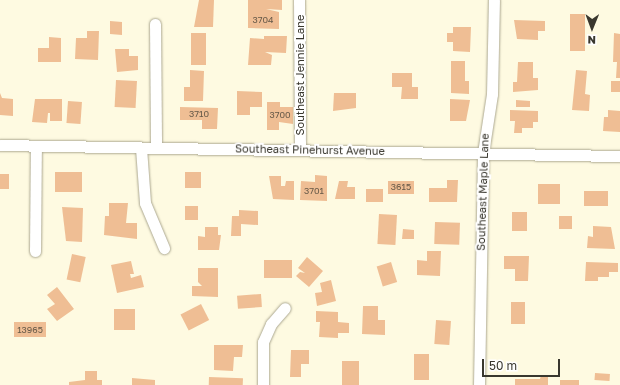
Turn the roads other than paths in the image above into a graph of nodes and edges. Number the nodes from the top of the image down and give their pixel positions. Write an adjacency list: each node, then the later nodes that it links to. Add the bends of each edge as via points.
1 (299, 0): 8 (street, Southeast Jennie Lane)
2 (494, 0): 9 (street, Southeast Maple Lane, via 492,94)
3 (155, 24): 7 (street)
4 (0, 145): 5 (street, Southeast Pinehurst Avenue)
5 (36, 146): 6 (street, Southeast Pinehurst Avenue); 12 (street)
6 (141, 148): 7 (street, Southeast Pinehurst Avenue); 11 (street, via 145,203)
7 (156, 148): 8 (street, Southeast Pinehurst Avenue)
8 (300, 150): 9 (street, Southeast Pinehurst Avenue)
9 (483, 153): 10 (street, Southeast Pinehurst Avenue); 15 (street, Southeast Maple Lane)
10 (620, 156)
11 (164, 248)
12 (35, 251)
13 (285, 308): 14 (street, via 270,324 263,342)
14 (264, 385)
15 (479, 385)

